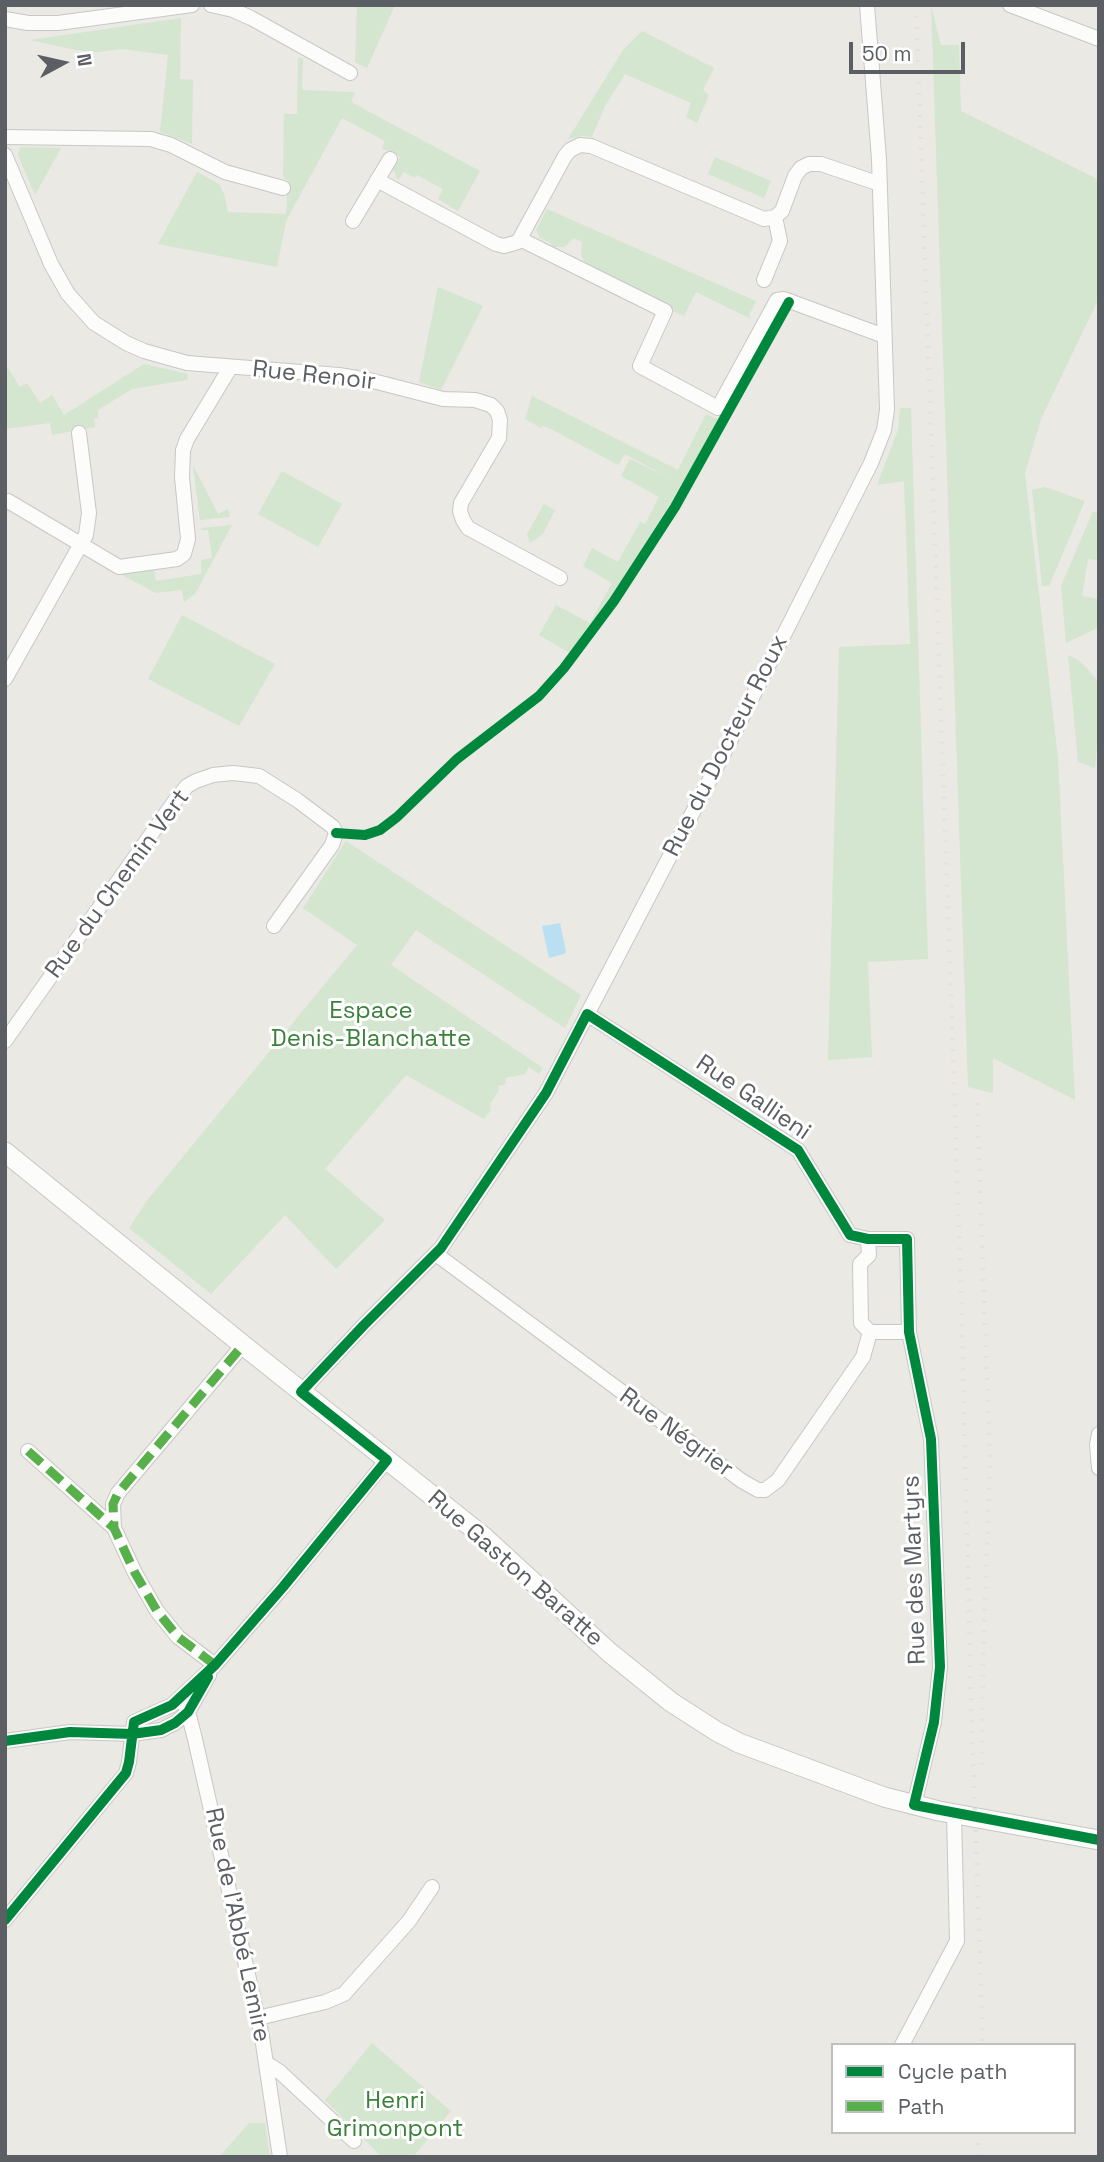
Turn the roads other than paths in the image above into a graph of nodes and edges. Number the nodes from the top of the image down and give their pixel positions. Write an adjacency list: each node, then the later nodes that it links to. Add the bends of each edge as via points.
1 (192, 5): 5 (street, via 58,23)
2 (211, 5): 7 (street, via 251,18)
3 (867, 5): 12 (street, Rue du Docteur Roux)
4 (1010, 5): 6 (street)
5 (5, 19)
6 (1098, 37)
7 (350, 73)
8 (5, 137): 13 (street, via 151,139 225,172)
9 (5, 155): 19 (street, Rue Renoir, via 60,280 94,323 144,351)
10 (390, 159): 11 (street)
11 (377, 180): 15 (street); 16 (street, via 496,244 512,245)
12 (880, 184): 14 (street, via 809,164 798,172 782,211); 18 (street, Rue du Docteur Roux)
13 (283, 188)
14 (775, 217): 16 (street, via 759,219 583,145 565,156); 17 (street, via 780,241)
15 (353, 221)
16 (520, 239): 18 (street, via 665,311 640,366 718,408 777,300)
17 (764, 280)
18 (884, 336): 26 (street, Rue du Docteur Roux, via 886,422 871,463)
19 (230, 368): 22 (street, via 183,450 181,477 188,539 184,554 177,559 119,567); 23 (street, Rue Renoir, via 339,375 491,405 500,420 499,438 461,503 463,520 468,528)
20 (79, 433): 22 (street, via 89,513)
21 (8, 501): 22 (street)
22 (81, 545): 24 (street)
23 (560, 578)
24 (5, 679)
25 (274, 926): 27 (street, Rue du Chemin Vert, via 332,845 332,827 259,776 233,773 196,781 174,802)
26 (587, 1014): 29 (street, Rue Gallieni, via 798,1150 846,1230 855,1238); 30 (street, Rue du Docteur Roux, via 546,1093)
27 (5, 1041)
28 (5, 1152): 33 (street, Rue Gaston Baratte)
29 (868, 1239): 31 (street, via 869,1255 860,1264 861,1324); 32 (street, Rue des Martyrs, via 907,1239)
30 (436, 1254): 31 (street, Rue Négrier, via 758,1490 778,1480 863,1357); 34 (street, Rue du Docteur Roux)
31 (870, 1332): 32 (street)
32 (909, 1332): 45 (street, Rue des Martyrs, via 930,1430 940,1667 934,1722)
33 (243, 1345): 34 (street, Rue Gaston Baratte); 39 (street, via 118,1493 113,1504)
34 (301, 1392): 37 (street, Rue Gaston Baratte)
35 (1099, 1434): 38 (street)
36 (28, 1451): 39 (street)
37 (387, 1460): 40 (street, via 284,1587); 45 (street, Rue Gaston Baratte, via 484,1537 609,1652 682,1709 739,1743)
38 (1099, 1468)
39 (114, 1528): 40 (street, via 157,1611 178,1637)
40 (209, 1660): 41 (street); 42 (street)
41 (181, 1697): 42 (street, Rue de l'Abbé Lemire); 43 (street, via 136,1720)
42 (188, 1712): 43 (street, via 162,1730); 50 (street, Rue de l'Abbé Lemire)
43 (132, 1734): 44 (street, via 70,1732); 49 (street, via 125,1773)
44 (5, 1741)
45 (914, 1805): 46 (street, Rue Gaston Baratte)
46 (954, 1814): 47 (street, Rue Gaston Baratte); 51 (street, via 957,1941)
47 (1099, 1840)
48 (432, 1887): 50 (street, via 409,1921 344,1993 326,2002)
49 (5, 1920)
50 (258, 2018): 52 (street, Rue de l'Abbé Lemire)
51 (903, 2043)
52 (266, 2063): 53 (street); 54 (street, Rue de l'Abbé Lemire)
53 (354, 2141)
54 (280, 2157)

